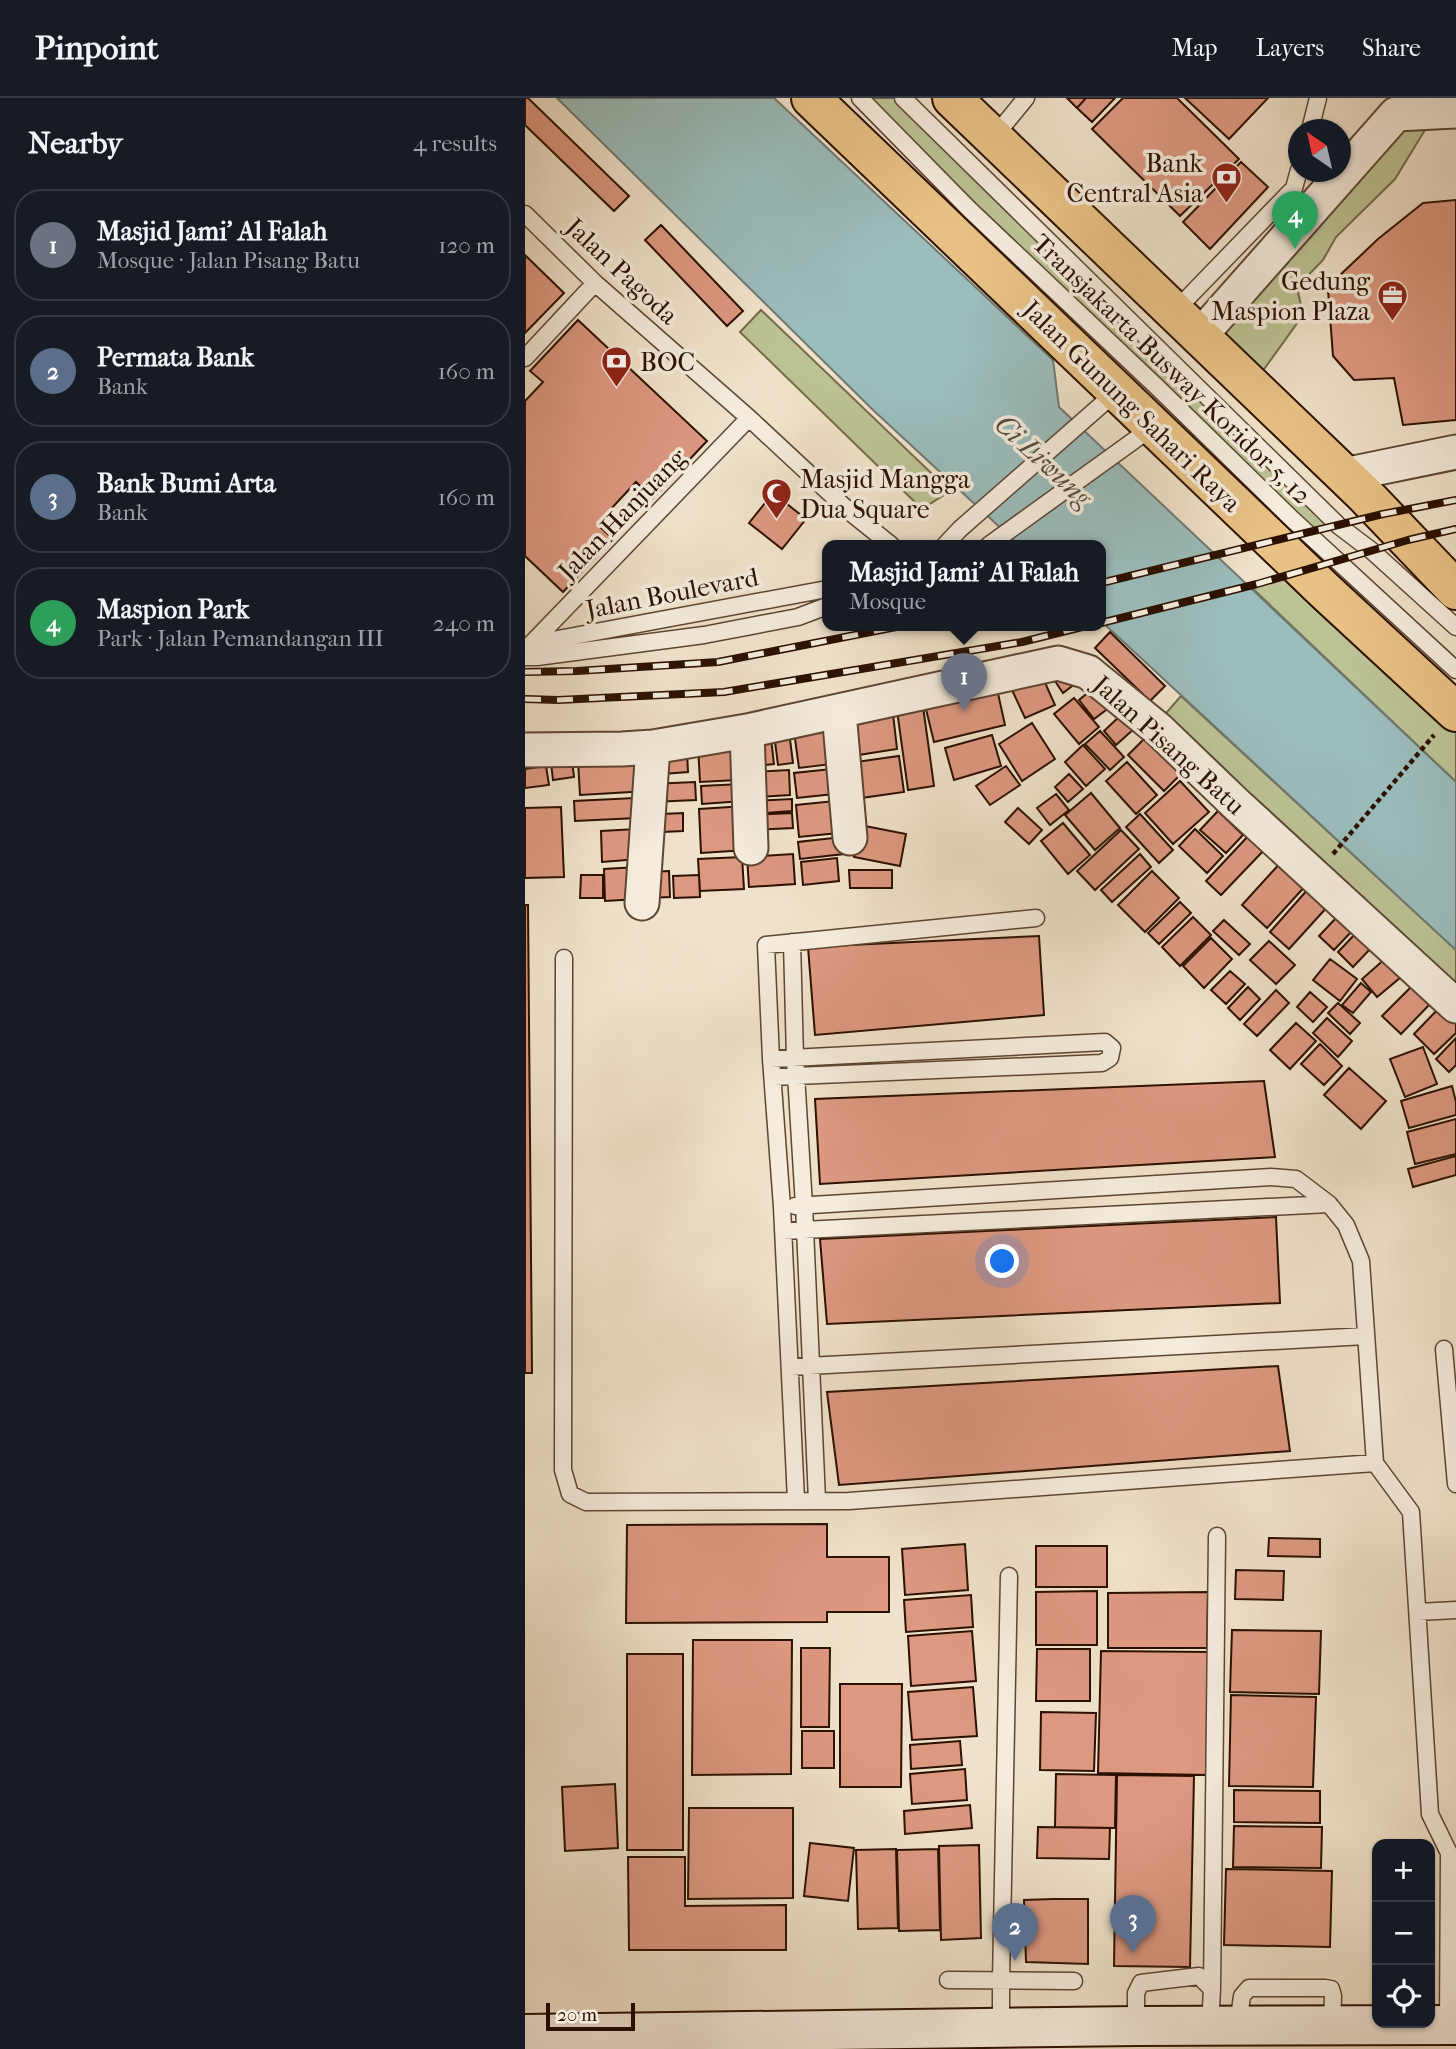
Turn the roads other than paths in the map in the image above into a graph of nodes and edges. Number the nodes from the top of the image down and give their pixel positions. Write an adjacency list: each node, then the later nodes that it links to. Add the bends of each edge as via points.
1 (811, 98): 16 (main road, Jalan Gunung Sahari Raya)
2 (860, 98): 29 (lane, Transjakarta Busway Koridor 5, 12, via 1292,519)
3 (903, 98): 27 (lane, Transjakarta Busway Koridor 5, 12, via 1339,526)
4 (952, 98): 10 (main road)
5 (1026, 98): 10 (lane)
6 (1318, 98): 9 (lane)
7 (1390, 106): 8 (street); 14 (street, via 1212,320)
8 (1456, 111)
9 (1313, 119)
10 (994, 137): 14 (main road)
11 (1296, 182): 14 (lane)
12 (525, 215): 13 (lane, Jalan Pagoda)
13 (595, 283): 15 (lane); 17 (lane, Jalan Pagoda)
14 (1187, 324): 20 (main road)
15 (525, 358)
16 (1116, 391): 18 (main road, Jalan Gunung Sahari Raya); 22 (lane)
17 (749, 418): 21 (lane, Jalan Pagoda); 28 (lane, Jalan Hanjuang)
18 (1154, 426): 23 (lane); 31 (main road, Jalan Gunung Sahari Raya, via 1325,591)
19 (1456, 452): 20 (street)
20 (1344, 475): 24 (main road)
21 (885, 540)
22 (950, 540)
23 (996, 540)
24 (1450, 577)
25 (822, 590): 28 (lane, Jalan Boulevard)
26 (822, 608): 28 (lane, via 704,635 537,657)
27 (1456, 627)
28 (527, 648)
29 (1456, 670)
30 (839, 712): 32 (street, Jalan Pisang Batu); 36 (street); 42 (street, Jalan Pisang Batu, via 1058,663 1088,672 1158,729)
31 (1445, 723)
32 (747, 731): 33 (street, Jalan Pisang Batu); 37 (street)
33 (637, 748): 34 (street, Jalan Pisang Batu); 35 (street); 38 (street)
34 (525, 750)
35 (525, 768)
36 (850, 838)
37 (751, 848)
38 (642, 903)
39 (1036, 918): 40 (lane)
40 (792, 942): 43 (lane); 44 (lane, via 766,945)
41 (564, 958): 58 (lane, via 563,1469 570,1494 586,1502)
42 (1456, 1006)
43 (795, 1058): 44 (lane); 45 (lane); 45 (lane, via 1105,1042 1112,1048 1103,1063)
44 (772, 1059): 46 (lane)
45 (797, 1075): 46 (lane); 48 (lane)
46 (773, 1077): 49 (lane)
47 (1329, 1204): 48 (lane, via 1296,1179 1271,1177); 50 (lane); 52 (lane, via 1346,1225 1361,1261)
48 (804, 1206): 49 (lane); 50 (lane)
49 (782, 1207): 51 (lane)
50 (805, 1228): 51 (lane); 54 (lane)
51 (783, 1231): 55 (lane)
52 (1366, 1336): 54 (lane); 56 (lane)
53 (1444, 1349): 57 (lane)
54 (811, 1366): 55 (lane); 59 (lane)
55 (790, 1367): 58 (lane)
56 (1375, 1463): 59 (lane); 63 (lane, via 1411,1512)
57 (1456, 1484)
58 (796, 1500): 59 (lane)
59 (817, 1500)
60 (1217, 1536): 68 (lane)
61 (1009, 1576): 67 (lane)
62 (1456, 1609): 63 (lane)
63 (1418, 1612): 64 (lane, via 1430,1814)
64 (1452, 1848): 70 (lane)
65 (948, 1980): 67 (lane)
66 (1074, 1981): 67 (lane)
67 (1001, 1982): 69 (lane)
68 (1220, 2014): 69 (main road, via 1136,2026); 70 (main road)
69 (1001, 2029): 72 (main road)
70 (1451, 2033)
71 (525, 2034): 72 (main road)
72 (867, 2040)

